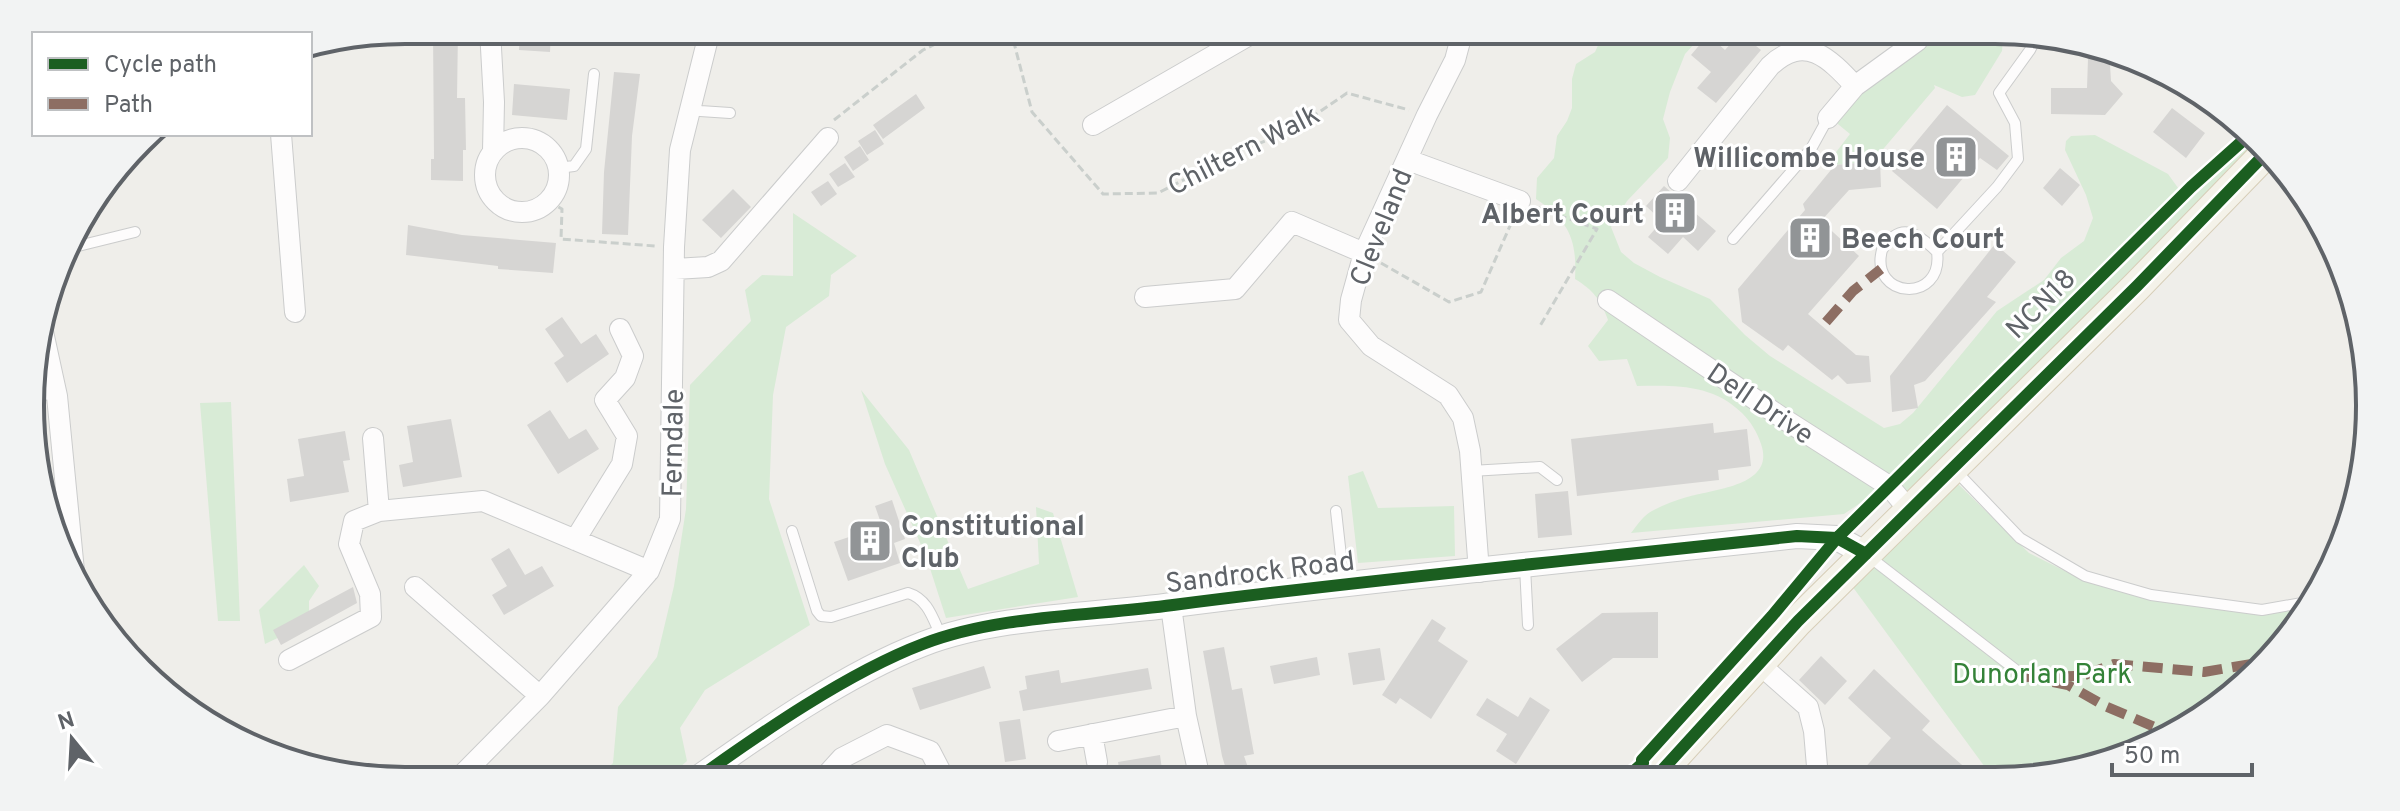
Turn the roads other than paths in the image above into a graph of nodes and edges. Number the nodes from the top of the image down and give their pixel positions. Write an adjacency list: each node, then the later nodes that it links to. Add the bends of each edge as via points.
1 (491, 44): 15 (street)
2 (706, 44): 9 (street, Ferndale)
3 (1234, 44): 12 (street)
4 (1459, 44): 16 (street, Cleveland)
5 (1913, 44): 8 (street)
6 (2032, 46): 24 (lane, via 1999,93 2015,123 2018,159)
7 (594, 74): 18 (lane, via 586,149 574,166)
8 (1855, 86): 11 (street); 19 (street, via 1823,55 1782,55)
9 (690, 106): 10 (lane); 26 (street, Ferndale, via 680,150)
10 (730, 113)
11 (1828, 118): 22 (lane, via 1811,149)
12 (1093, 125)
13 (281, 136): 29 (street)
14 (828, 138): 26 (street, via 721,261)
15 (493, 151): 18 (street, via 502,143 525,138 547,147); 18 (street, via 487,162 487,186 492,197 513,211 548,201)
16 (1408, 160): 20 (street); 25 (street, Cleveland)
17 (2259, 160): 35 (main road)
18 (558, 168)
19 (1678, 181)
20 (1520, 201)
21 (135, 232): 23 (lane)
22 (1733, 239)
23 (81, 245)
24 (1937, 252): 24 (lane, via 1919,234 1896,235 1882,250 1881,269 1897,287 1914,289 1932,279)
25 (1364, 253): 27 (street, via 1292,222 1235,289); 36 (street, Cleveland, via 1349,320 1371,346 1448,395 1463,418)
26 (675, 269): 46 (street, Ferndale, via 670,519)
27 (1145, 297)
28 (1608, 300): 38 (street, Dell Drive, via 1889,486)
29 (295, 312)
30 (620, 329): 42 (street, via 633,356 625,378 605,400 627,436 622,464)
31 (48, 353): 32 (street)
32 (57, 393): 33 (lane); 43 (street)
33 (44, 395)
34 (373, 438): 39 (street)
35 (1953, 468): 38 (main road); 50 (lane, via 2020,538 2085,576 2151,595 2262,610)
36 (1471, 471): 37 (lane, via 1540,467); 47 (street, Cleveland)
37 (1557, 480)
38 (1909, 510): 44 (main road)
39 (379, 511): 42 (street, via 483,501); 54 (street, via 354,521 349,544 370,594 371,617)
40 (1336, 511): 48 (lane)
41 (792, 531): 53 (lane, via 821,616 908,593 927,606)
42 (575, 540): 46 (street)
43 (71, 542)
44 (1866, 554): 45 (street, Sandrock Road, via 1837,538 1797,536); 55 (main road); 56 (lane)
45 (1525, 567): 47 (street, Sandrock Road); 52 (lane)
46 (649, 571): 57 (street, Ferndale)
47 (1479, 572): 48 (street, Sandrock Road)
48 (1344, 585): 51 (street, Sandrock Road)
49 (415, 587): 57 (street)
50 (2296, 604)
51 (1171, 606): 53 (street, Sandrock Road, via 972,629); 58 (street)
52 (1528, 625)
53 (942, 638): 63 (street, Sandrock Road, via 831,690)
54 (289, 660)
55 (1758, 663): 67 (main road); 68 (street, via 1808,707)
56 (2025, 677)
57 (540, 696): 62 (street, Ferndale)
58 (1186, 716): 59 (street); 66 (street)
59 (1092, 734): 60 (street); 61 (street)
60 (1058, 741)
61 (1097, 762)
62 (470, 767)
63 (728, 767)
64 (834, 767): 65 (street, via 887,735 930,751)
65 (938, 767)
66 (1197, 767)
67 (1665, 767)
68 (1817, 767)

